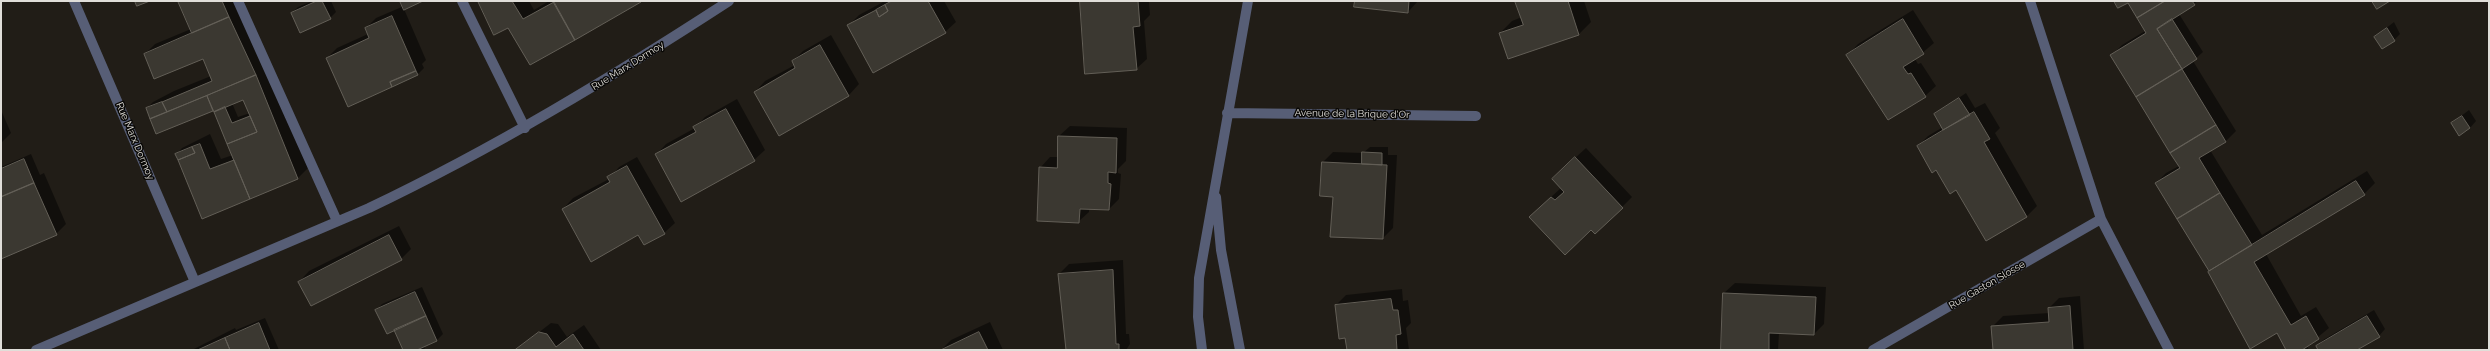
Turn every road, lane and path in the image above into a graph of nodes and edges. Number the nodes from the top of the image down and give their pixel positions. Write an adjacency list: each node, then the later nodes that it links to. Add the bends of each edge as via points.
1 (74, 1): 13 (street, Rue Marx Dormoy)
2 (238, 1): 12 (street)
3 (462, 1): 9 (street)
4 (729, 1): 9 (street, Rue Marx Dormoy, via 632,64)
5 (1248, 1): 7 (street)
6 (2030, 1): 11 (street)
7 (1227, 113): 8 (street, Avenue de la Brique d'Or); 10 (street)
8 (1476, 116)
9 (525, 128): 12 (street, Rue Marx Dormoy, via 417,185)
10 (1215, 183): 15 (street, via 1199,278 1198,317); 16 (street, via 1221,250)
11 (2101, 219): 17 (street, Rue Gaston Slosse); 18 (street)
12 (336, 221): 13 (street, Rue Marx Dormoy)
13 (196, 282): 14 (street, Rue Marx Dormoy)
14 (36, 350)
15 (1202, 350)
16 (1240, 350)
17 (1873, 350)
18 (2169, 350)

